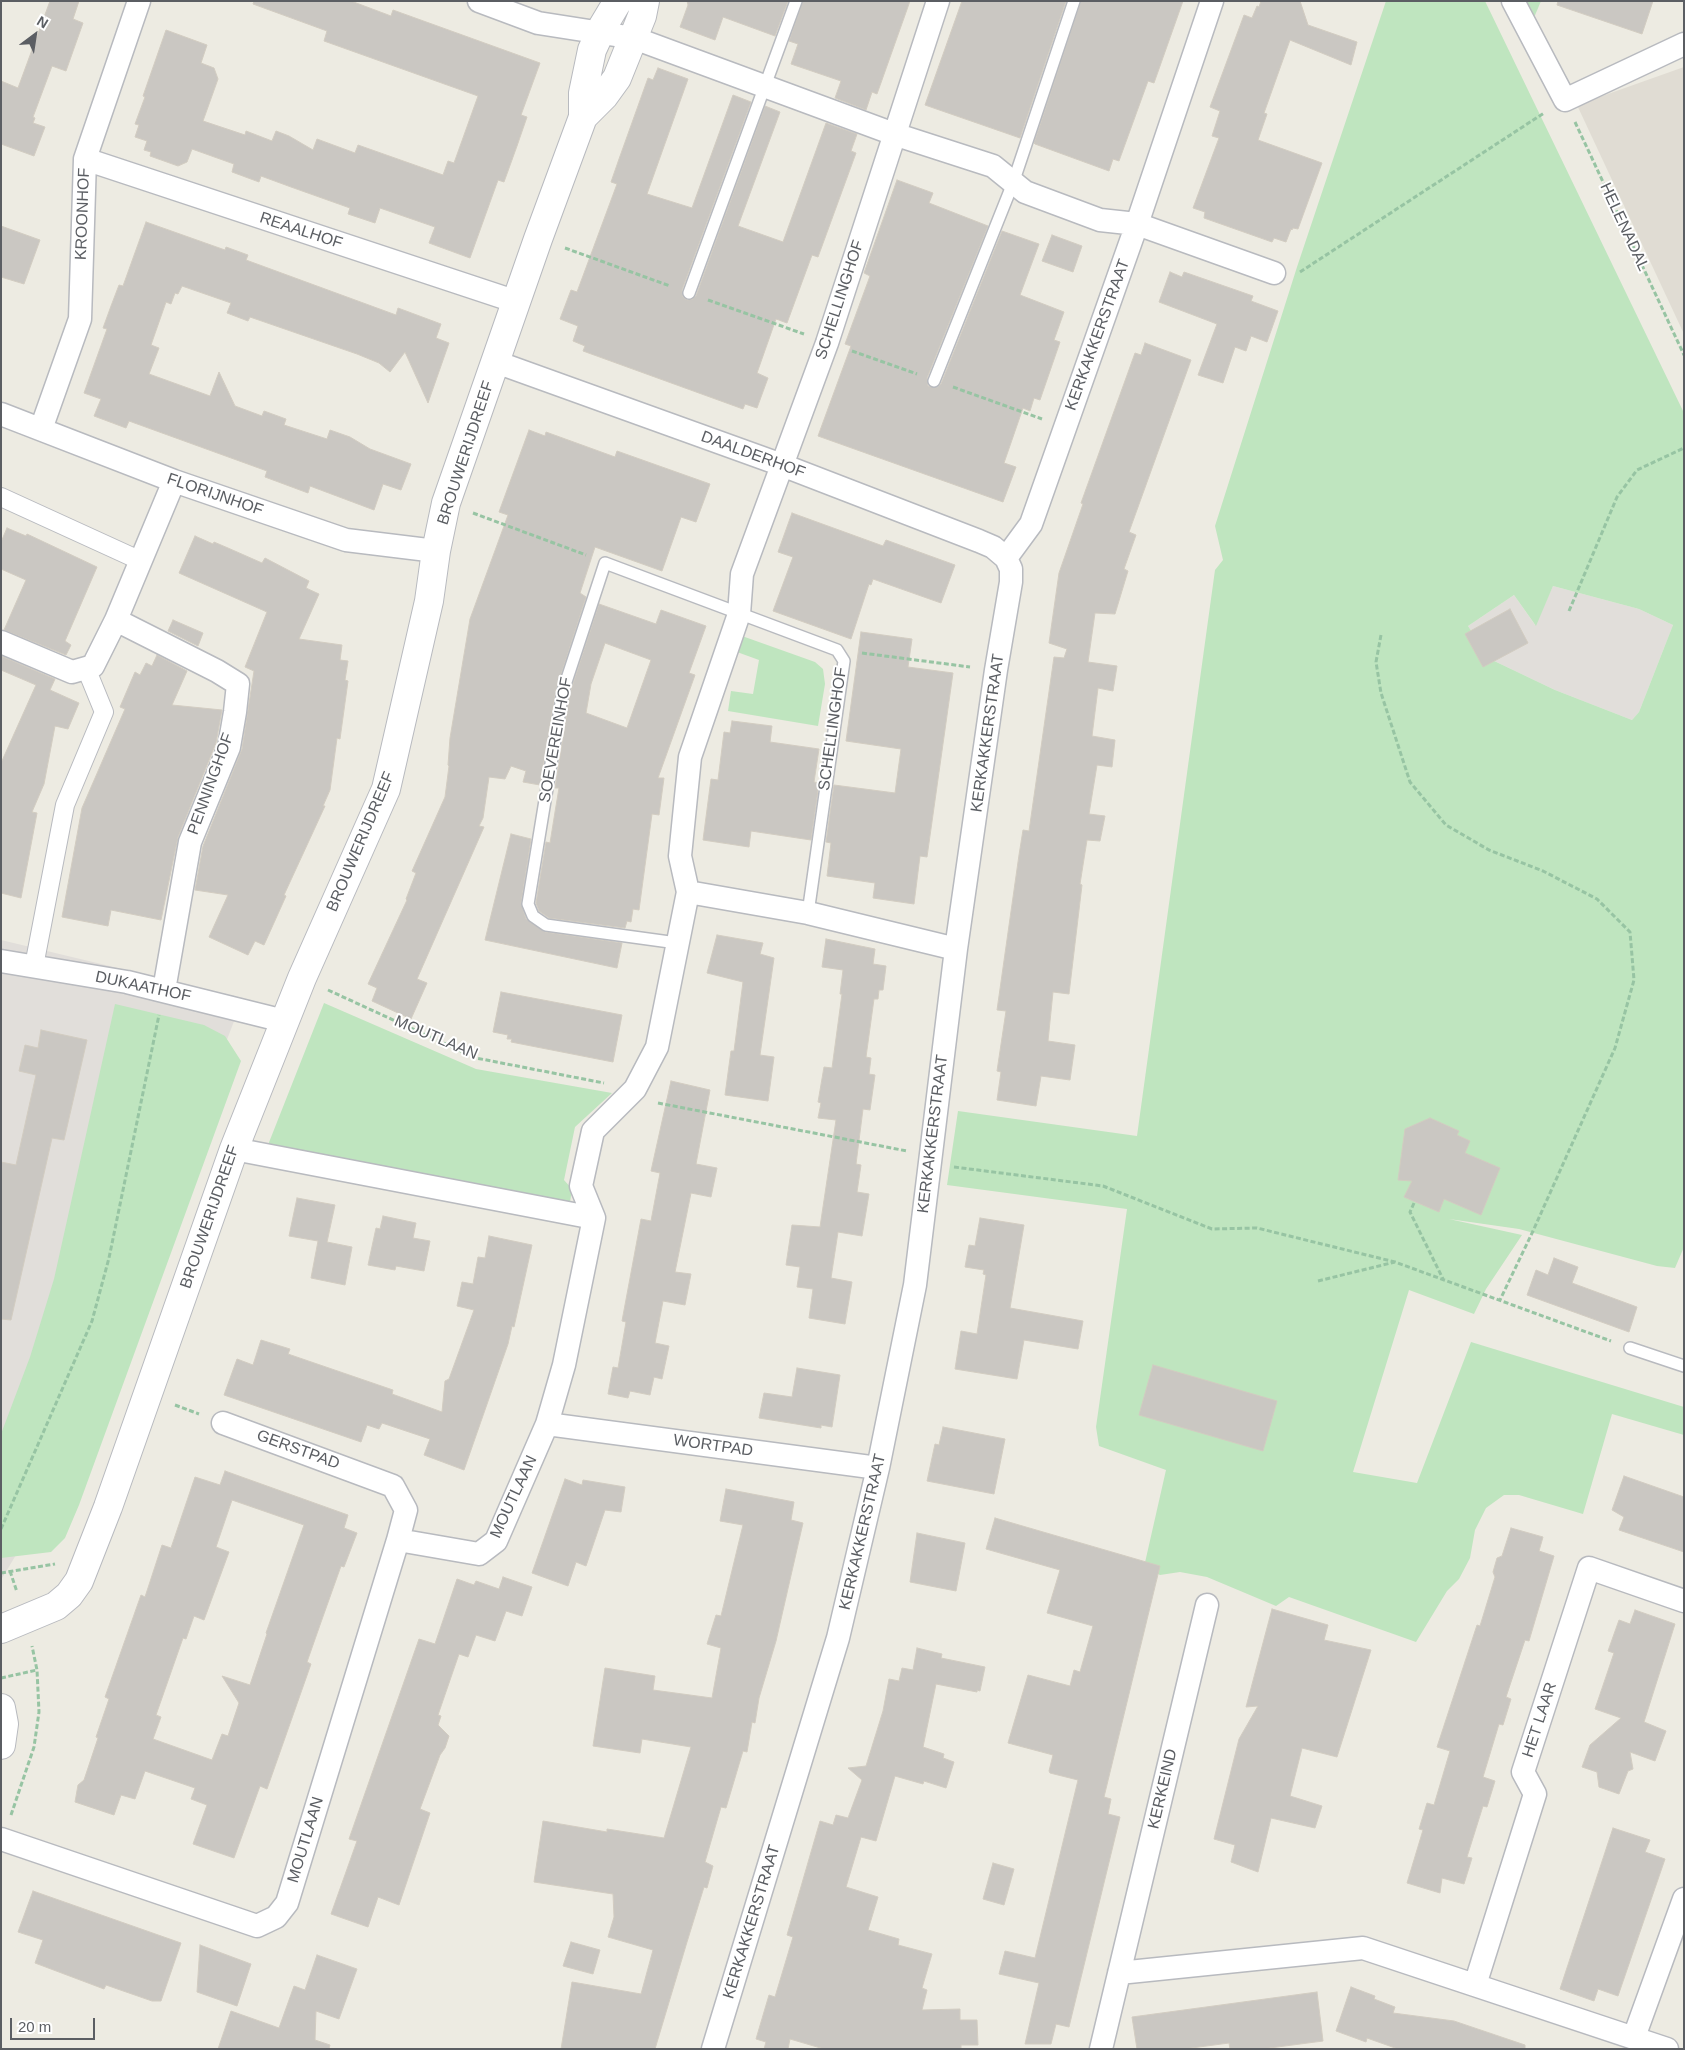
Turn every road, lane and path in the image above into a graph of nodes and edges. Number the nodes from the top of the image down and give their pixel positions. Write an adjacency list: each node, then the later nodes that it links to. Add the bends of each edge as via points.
1 (139, 1): 17 (street, KROONHOF)
2 (479, 1): 10 (street, via 538,23)
3 (618, 1): 10 (street, BROUWERIJDREEF)
4 (645, 1): 11 (street, BROUWERIJDREEF)
5 (796, 1): 13 (lane)
6 (938, 1): 16 (street, SCHELLINGHOF)
7 (1074, 1): 18 (lane)
8 (1212, 1): 19 (street, KERKAKKERSTRAAT)
9 (1514, 1): 14 (street)
10 (599, 34): 11 (street); 15 (street, BROUWERIJDREEF, via 586,72)
11 (634, 38): 13 (street); 15 (street, BROUWERIJDREEF, via 616,78)
12 (1684, 44): 14 (street)
13 (764, 86): 16 (street); 22 (lane)
14 (1565, 100): 20 (path); 24 (path, HELENADAL)
15 (583, 117): 23 (street, BROUWERIJDREEF)
16 (894, 134): 18 (street, via 993,166); 30 (street, SCHELLINGHOF, via 828,343)
17 (85, 159): 23 (street, REAALHOF); 28 (street, KROONHOF, via 80,319)
18 (1013, 183): 19 (street, via 1025,192 1100,220); 26 (lane)
19 (1137, 224): 21 (street); 35 (street, KERKAKKERSTRAAT, via 1030,524)
20 (1299, 273)
21 (1274, 274)
22 (689, 293)
23 (517, 302): 25 (street, BROUWERIJDREEF)
24 (1684, 355)
25 (496, 362): 30 (street, DAALDERHOF); 33 (street, BROUWERIJDREEF)
26 (934, 381)
27 (1, 414): 28 (street, FLORIJNHOF)
28 (41, 429): 31 (street, FLORIJNHOF)
29 (1684, 448): 38 (path, via 1637,470 1618,497)
30 (782, 465): 35 (street, DAALDERHOF, via 979,541); 39 (street, via 742,574)
31 (174, 481): 34 (street, FLORIJNHOF, via 346,540); 36 (street)
32 (1, 498): 36 (street)
33 (446, 503): 34 (street, BROUWERIJDREEF); 37 (path)
34 (436, 551): 52 (street, BROUWERIJDREEF, via 429,601 386,789)
35 (1006, 558): 45 (street, KERKAKKERSTRAAT, via 1011,569 1011,582)
36 (141, 560): 40 (street)
37 (605, 563): 39 (lane); 48 (lane, SOEVEREINHOF, via 563,690 528,904 533,916 546,925)
38 (1569, 611)
39 (739, 614): 43 (lane, SCHELLINGHOF); 46 (street, via 690,757 680,856)
40 (116, 620): 44 (street, via 93,666); 53 (street, PENNINGHOF, via 238,684 229,747 190,842)
41 (1381, 635): 63 (path, via 1376,662 1381,693 1410,782 1446,825 1489,850 1543,871 1597,899 1630,932 1634,980 1615,1048)
42 (1, 642): 44 (street, via 72,672)
43 (837, 650): 45 (path); 47 (lane, SCHELLINGHOF, via 844,661)
44 (86, 668): 51 (street, via 104,712 65,805)
45 (996, 670): 49 (street, KERKAKKERSTRAAT)
46 (688, 892): 47 (street); 48 (street)
47 (808, 913): 49 (street)
48 (677, 944): 55 (street, via 656,1047)
49 (956, 949): 57 (street, KERKAKKERSTRAAT)
50 (1, 961): 51 (street, DUKAATHOF)
51 (34, 966): 53 (street, DUKAATHOF)
52 (302, 978): 54 (street, BROUWERIJDREEF); 55 (path, MOUTLAAN, via 476,1058)
53 (164, 990): 54 (street, DUKAATHOF); 70 (path, via 109,1258 92,1321)
54 (284, 1021): 56 (street, BROUWERIJDREEF)
55 (631, 1093): 57 (path, MOUTLAAN); 59 (street, via 593,1131 581,1186)
56 (234, 1149): 59 (street); 66 (street, BROUWERIJDREEF)
57 (929, 1160): 60 (path, MOUTLAAN, via 1103,1186 1212,1229 1257,1228); 69 (street, KERKAKKERSTRAAT, via 915,1285)
58 (1414, 1202): 62 (path, via 1410,1212)
59 (594, 1218): 68 (street, MOUTLAAN, via 564,1365)
60 (1395, 1262): 61 (path); 62 (path, MOUTLAAN)
61 (1318, 1280)
62 (1444, 1280): 63 (path, MOUTLAAN)
63 (1500, 1300): 64 (path, MOUTLAAN)
64 (1630, 1348): 65 (lane)
65 (1684, 1366)
66 (148, 1395): 67 (path); 72 (street, BROUWERIJDREEF)
67 (223, 1423): 71 (street, GERSTPAD, via 393,1486 406,1510)
68 (547, 1424): 69 (street, WORTPAD); 71 (street, MOUTLAAN, via 496,1541 479,1554)
69 (878, 1468): 86 (street, KERKAKKERSTRAAT, via 838,1638)
70 (1, 1529)
71 (398, 1540): 81 (street, MOUTLAAN, via 287,1902 276,1917 257,1926)
72 (91, 1552): 73 (path, via 68,1562); 76 (street, BROUWERIJDREEF, via 79,1582 63,1601)
73 (1, 1573)
74 (1684, 1601): 84 (street, HET LAAR, via 1589,1568 1523,1772 1535,1794)
75 (1207, 1605): 83 (street, KERKEIND)
76 (1, 1629)
77 (37, 1670): 78 (path)
78 (1, 1678)
79 (1, 1708): 80 (street, via 4,1724)
80 (1, 1745)
81 (1, 1839)
82 (1684, 1899): 85 (street)
83 (1119, 1973): 84 (street, via 1363,1948); 87 (street, KERKEIND)
84 (1474, 1985): 85 (street)
85 (1634, 2037): 88 (street)
86 (713, 2049)
87 (1101, 2049)
88 (1667, 2049)

